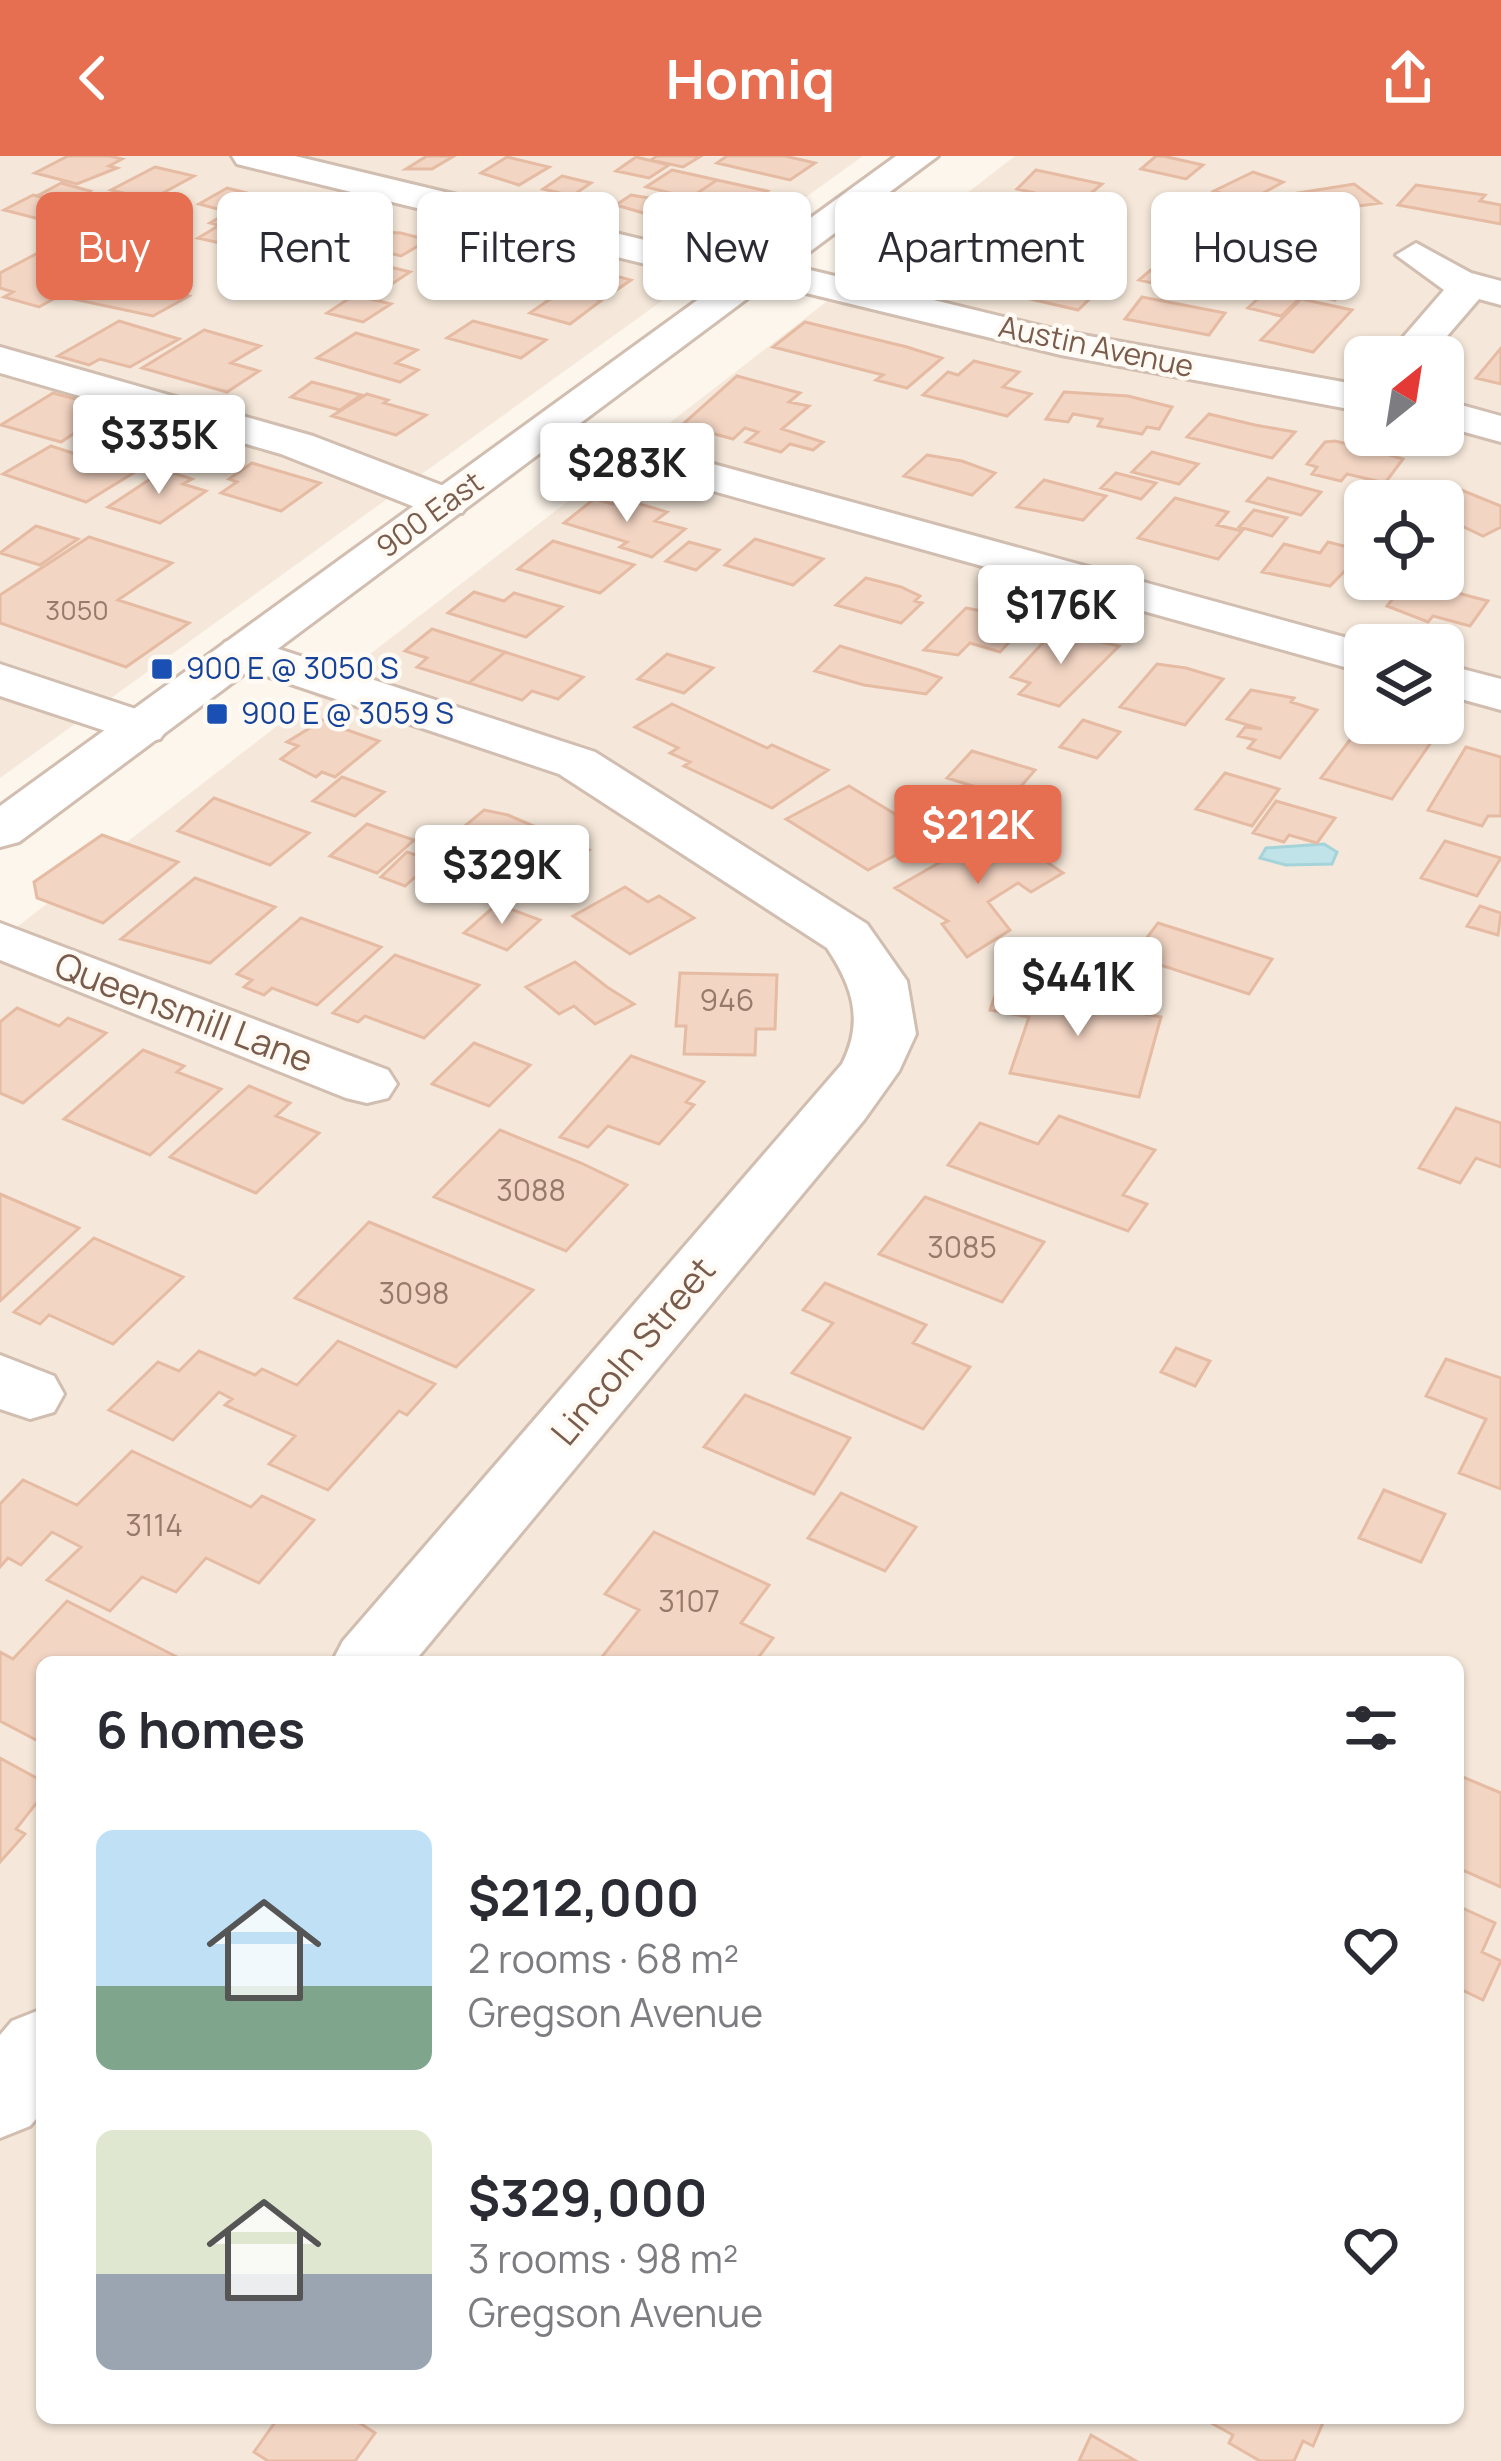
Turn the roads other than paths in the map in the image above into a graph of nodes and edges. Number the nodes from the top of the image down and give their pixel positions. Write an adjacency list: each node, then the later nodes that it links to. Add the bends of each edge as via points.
1 (250, 156): 4 (street, Austin Avenue)
2 (920, 156): 3 (street, 900 East)
3 (811, 235)
4 (643, 251)
5 (1416, 255): 7 (street)
6 (811, 286): 11 (street, Austin Avenue)
7 (1485, 289): 9 (street)
8 (723, 300): 14 (street, 900 East)
9 (1431, 336)
10 (0, 361): 15 (street, via 298,445)
11 (1344, 395)
12 (1464, 418): 13 (street)
13 (1501, 428)
14 (545, 431): 15 (street, 900 East); 17 (street)
15 (446, 503): 16 (street, 900 East)
16 (242, 652): 21 (street, 900 East); 25 (street, Lincoln Street, via 577,763 847,936 878,981 887,1034 842,1106)
17 (1344, 652)
18 (0, 679): 21 (street)
19 (1464, 685): 20 (street)
20 (1501, 695)
21 (142, 728): 22 (street, 900 East)
22 (0, 831)
23 (0, 940): 24 (street, Queensmill Lane)
24 (367, 1084)
25 (375, 1656)
26 (36, 2055): 27 (street)
27 (0, 2098)

